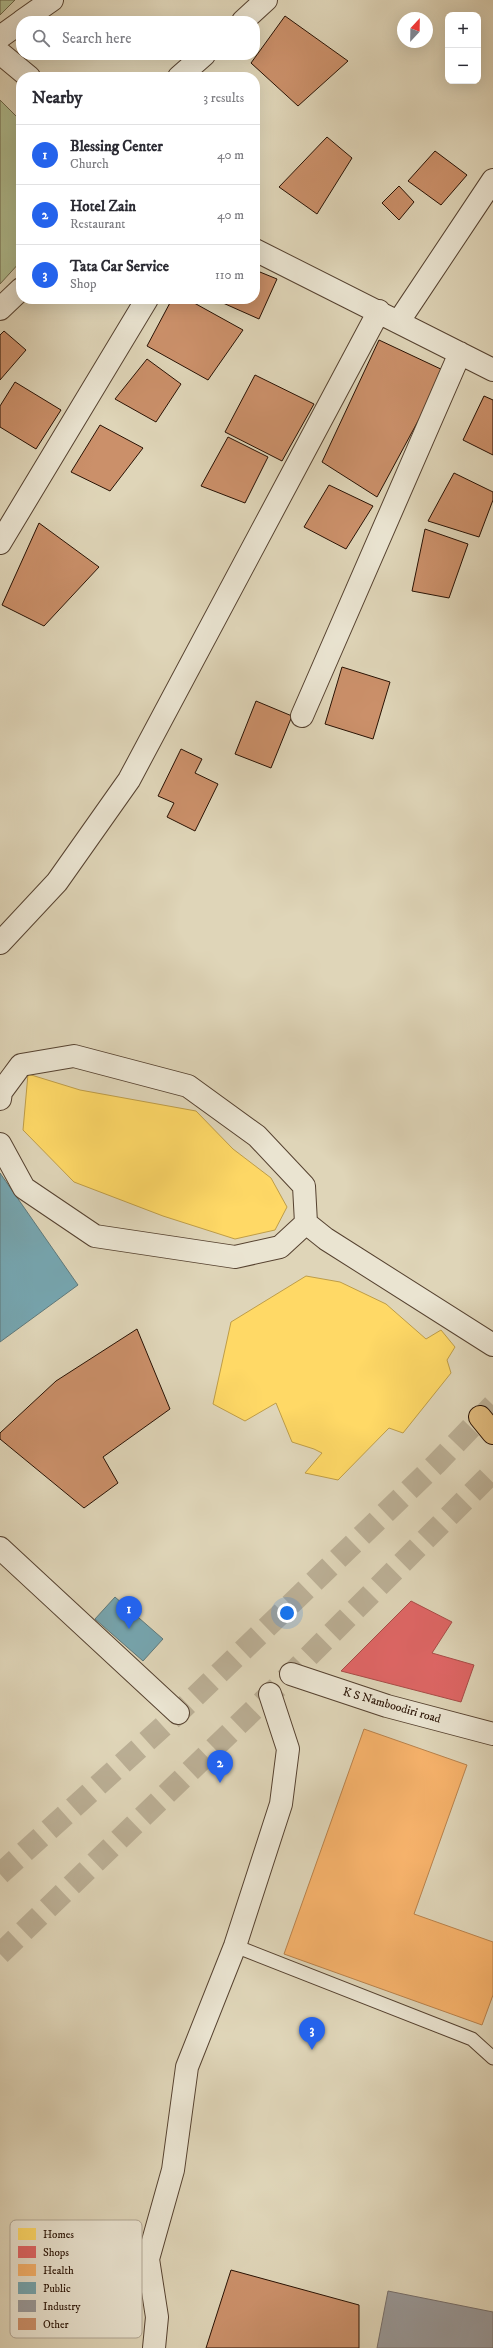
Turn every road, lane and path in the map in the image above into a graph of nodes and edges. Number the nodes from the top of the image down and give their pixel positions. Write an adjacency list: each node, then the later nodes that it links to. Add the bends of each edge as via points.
1 (52, 0): 3 (street)
2 (266, 0): 4 (street)
3 (29, 16)
4 (248, 16)
5 (16, 25): 6 (street)
6 (0, 37)
7 (0, 53): 9 (street)
8 (199, 60): 10 (street)
9 (23, 72)
10 (185, 72)
11 (493, 180): 17 (street)
12 (260, 252): 16 (street)
13 (16, 294): 15 (street)
14 (144, 304): 20 (street)
15 (0, 309)
16 (379, 311): 17 (street); 22 (street, via 129,780 57,882)
17 (399, 321): 18 (street)
18 (460, 353): 19 (street); 21 (street)
19 (493, 370)
20 (0, 543)
21 (302, 716)
22 (0, 943)
23 (0, 1099): 25 (street, via 1,1092 21,1065 74,1056 188,1086 256,1136 304,1186)
24 (0, 1144): 25 (street, via 24,1188 95,1236 235,1257 280,1247)
25 (306, 1223): 26 (street, via 326,1239)
26 (493, 1345)
27 (0, 1548): 30 (street)
28 (291, 1674): 31 (street, K S Namboodiri road, via 387,1706)
29 (270, 1694): 32 (street, via 288,1749 281,1804)
30 (178, 1713)
31 (493, 1734)
32 (235, 1946): 33 (lane, via 472,2039); 34 (street, via 187,2067 173,2170 148,2259 156,2318)
33 (493, 2058)
34 (154, 2348)

